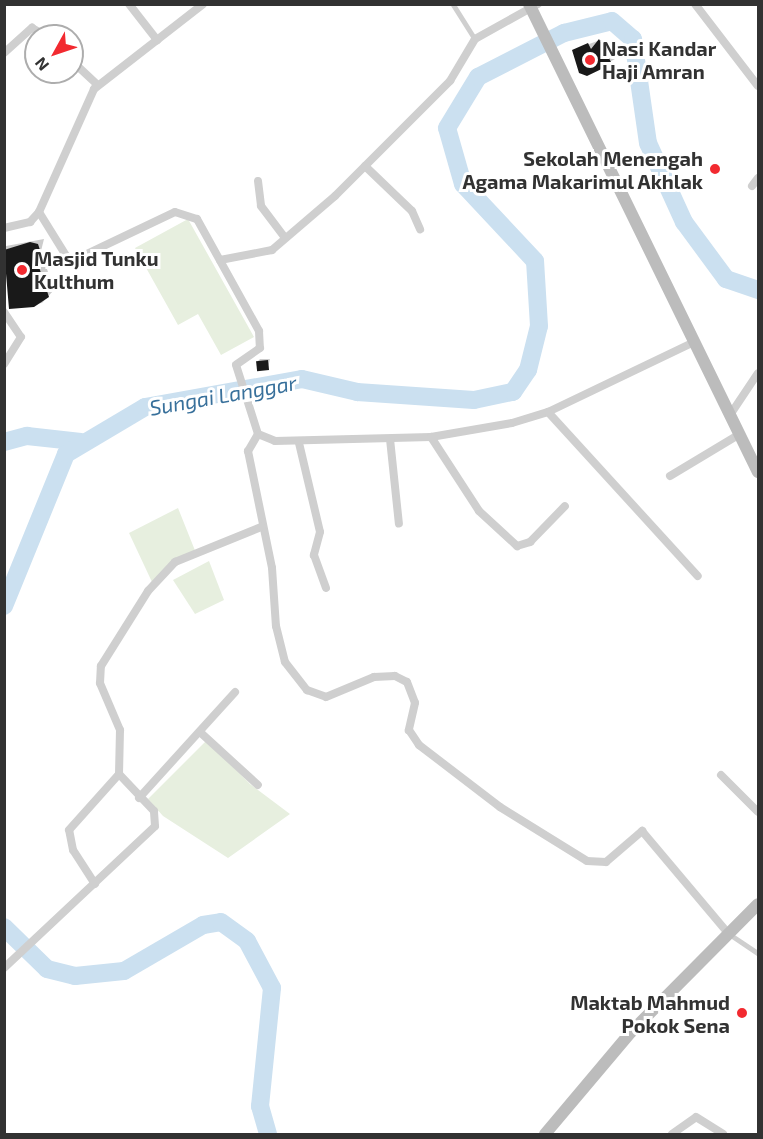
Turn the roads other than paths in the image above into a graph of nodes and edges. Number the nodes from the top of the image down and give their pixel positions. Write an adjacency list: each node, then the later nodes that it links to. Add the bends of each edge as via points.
1 (129, 4): 8 (street)
2 (203, 4): 8 (street)
3 (453, 4): 7 (lane)
4 (695, 4): 12 (street)
5 (533, 6): 7 (street); 23 (main road)
6 (24, 35): 9 (street)
7 (475, 39): 13 (street, via 450,81)
8 (157, 40): 11 (street)
9 (4, 53)
10 (84, 72): 11 (street)
11 (98, 85): 17 (street)
12 (759, 86)
13 (365, 166): 19 (street, via 412,211); 20 (street)
14 (759, 178): 16 (street)
15 (258, 181): 20 (street, via 261,206)
16 (752, 186)
17 (39, 212): 18 (street, via 30,222); 21 (street, via 70,262 181,211 197,219)
18 (4, 228)
19 (420, 229)
20 (284, 237): 21 (street, via 261,254)
21 (220, 260): 28 (street, via 262,340 256,352 236,365)
22 (4, 312): 24 (street, via 21,337)
23 (694, 342): 26 (street); 27 (main road)
24 (4, 364)
25 (759, 373): 27 (street)
26 (548, 412): 30 (street); 38 (street)
27 (730, 415): 29 (main road)
28 (258, 434): 32 (street); 37 (street, via 248,451)
29 (740, 434): 33 (main road); 34 (street)
30 (431, 437): 31 (street); 35 (street, via 478,511 517,546 530,542)
31 (390, 439): 32 (street); 36 (street)
32 (299, 443): 39 (street, via 320,532 314,555)
33 (759, 472)
34 (670, 476)
35 (565, 506)
36 (399, 524)
37 (261, 527): 42 (street, via 175,562 148,591 101,666 100,683 120,730); 49 (street, via 285,662 307,690 326,697 374,677 395,676 407,682 416,703 409,730 419,746 500,807 587,861 606,862 642,831)
38 (698, 576)
39 (326, 588)
40 (236, 692): 41 (street)
41 (201, 733): 44 (street); 45 (street)
42 (119, 774): 45 (street); 47 (street, via 69,831 73,850)
43 (721, 775): 46 (street)
44 (258, 785)
45 (139, 798): 47 (street, via 154,811 155,826)
46 (759, 812)
47 (95, 884): 51 (street, via 18,960)
48 (759, 904): 49 (main road)
49 (728, 933): 50 (lane); 52 (main road, via 631,1032)
50 (759, 953)
51 (4, 968)
52 (545, 1134)
53 (672, 1134): 54 (street, via 696,1117)
54 (723, 1134)

